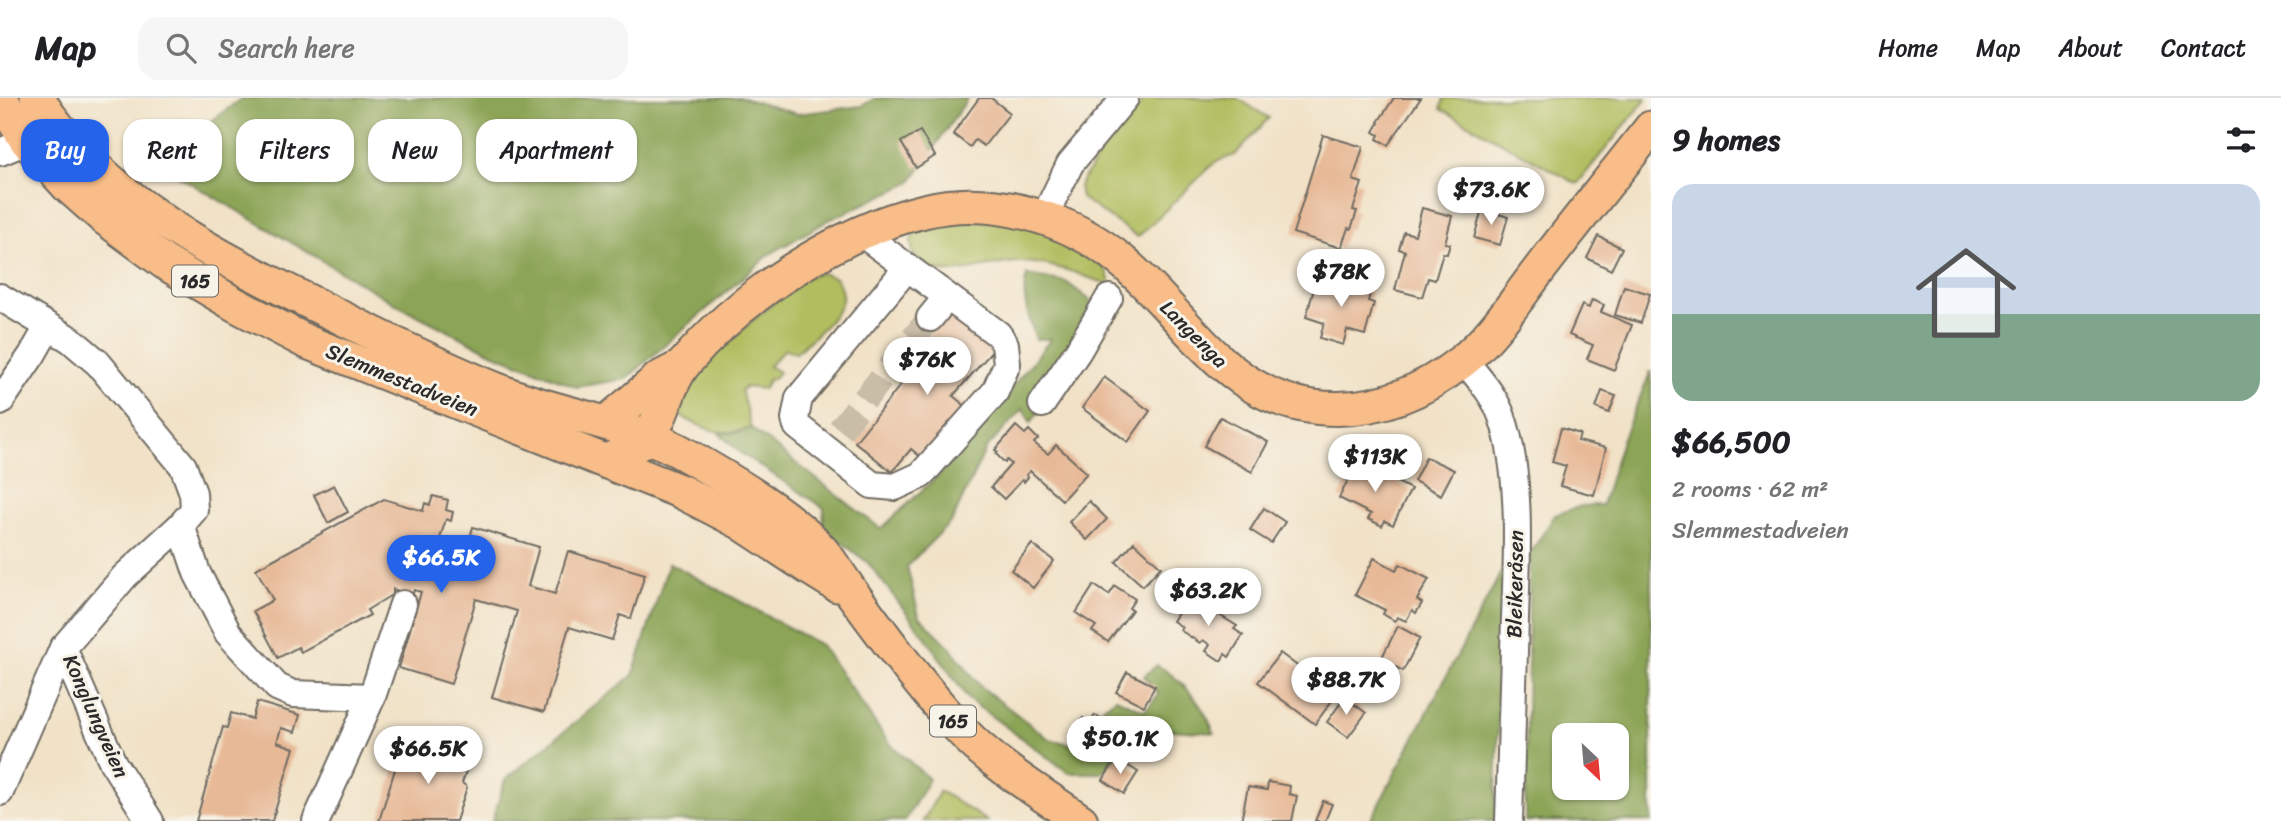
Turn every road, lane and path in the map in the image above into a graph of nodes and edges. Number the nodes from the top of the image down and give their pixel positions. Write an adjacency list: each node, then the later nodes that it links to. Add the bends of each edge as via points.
1 (1125, 98): 5 (street, via 1070,164)
2 (42, 105): 3 (street); 17 (main road, Slemmestadveien / 165, via 114,185 258,277 506,393)
3 (7, 126): 19 (main road, Slemmestadveien / 165, via 102,216 164,262 236,305 307,342)
4 (1651, 128): 13 (main road, Langenga)
5 (1044, 219): 6 (main road, Langenga, via 999,207 943,207); 13 (main road, Langenga, via 1089,237 1124,263 1237,375 1303,406 1353,408 1389,402 1424,387)
6 (861, 233): 7 (street); 14 (main road, Langenga, via 792,271 735,313)
7 (907, 268): 9 (street); 9 (street, via 799,398 795,419 797,426 833,440 872,485 895,487 921,475 995,392 1007,364 1005,344 998,334)
8 (0, 297): 12 (street, Konglungveien)
9 (947, 297): 11 (street)
10 (1110, 298): 16 (street)
11 (930, 318)
12 (48, 327): 15 (street); 20 (street, Konglungveien, via 98,363 183,466 194,510)
13 (1464, 360): 29 (street, Bleikeråsen, via 1494,397 1503,418 1516,498)
14 (683, 365): 17 (main road, Langenga); 18 (main road, Langenga)
15 (0, 402)
16 (1042, 404)
17 (606, 423): 18 (main road, Slemmestadveien / 165); 19 (main road)
18 (648, 437): 19 (main road); 21 (main road, Slemmestadveien / 165, via 686,454 782,517 823,552)
19 (609, 461): 21 (main road, Slemmestadveien / 165, via 740,522)
20 (181, 525): 23 (street, Konglungveien, via 125,576); 24 (street, via 197,573 228,633 277,687 293,694)
21 (852, 593): 28 (main road, Slemmestadveien / 165, via 965,734)
22 (403, 604): 24 (street)
23 (63, 649): 25 (street); 26 (street, Konglungveien, via 113,763)
24 (372, 697): 27 (street)
25 (0, 792)
26 (150, 821)
27 (316, 821)
28 (1081, 821)
29 (1509, 821)

